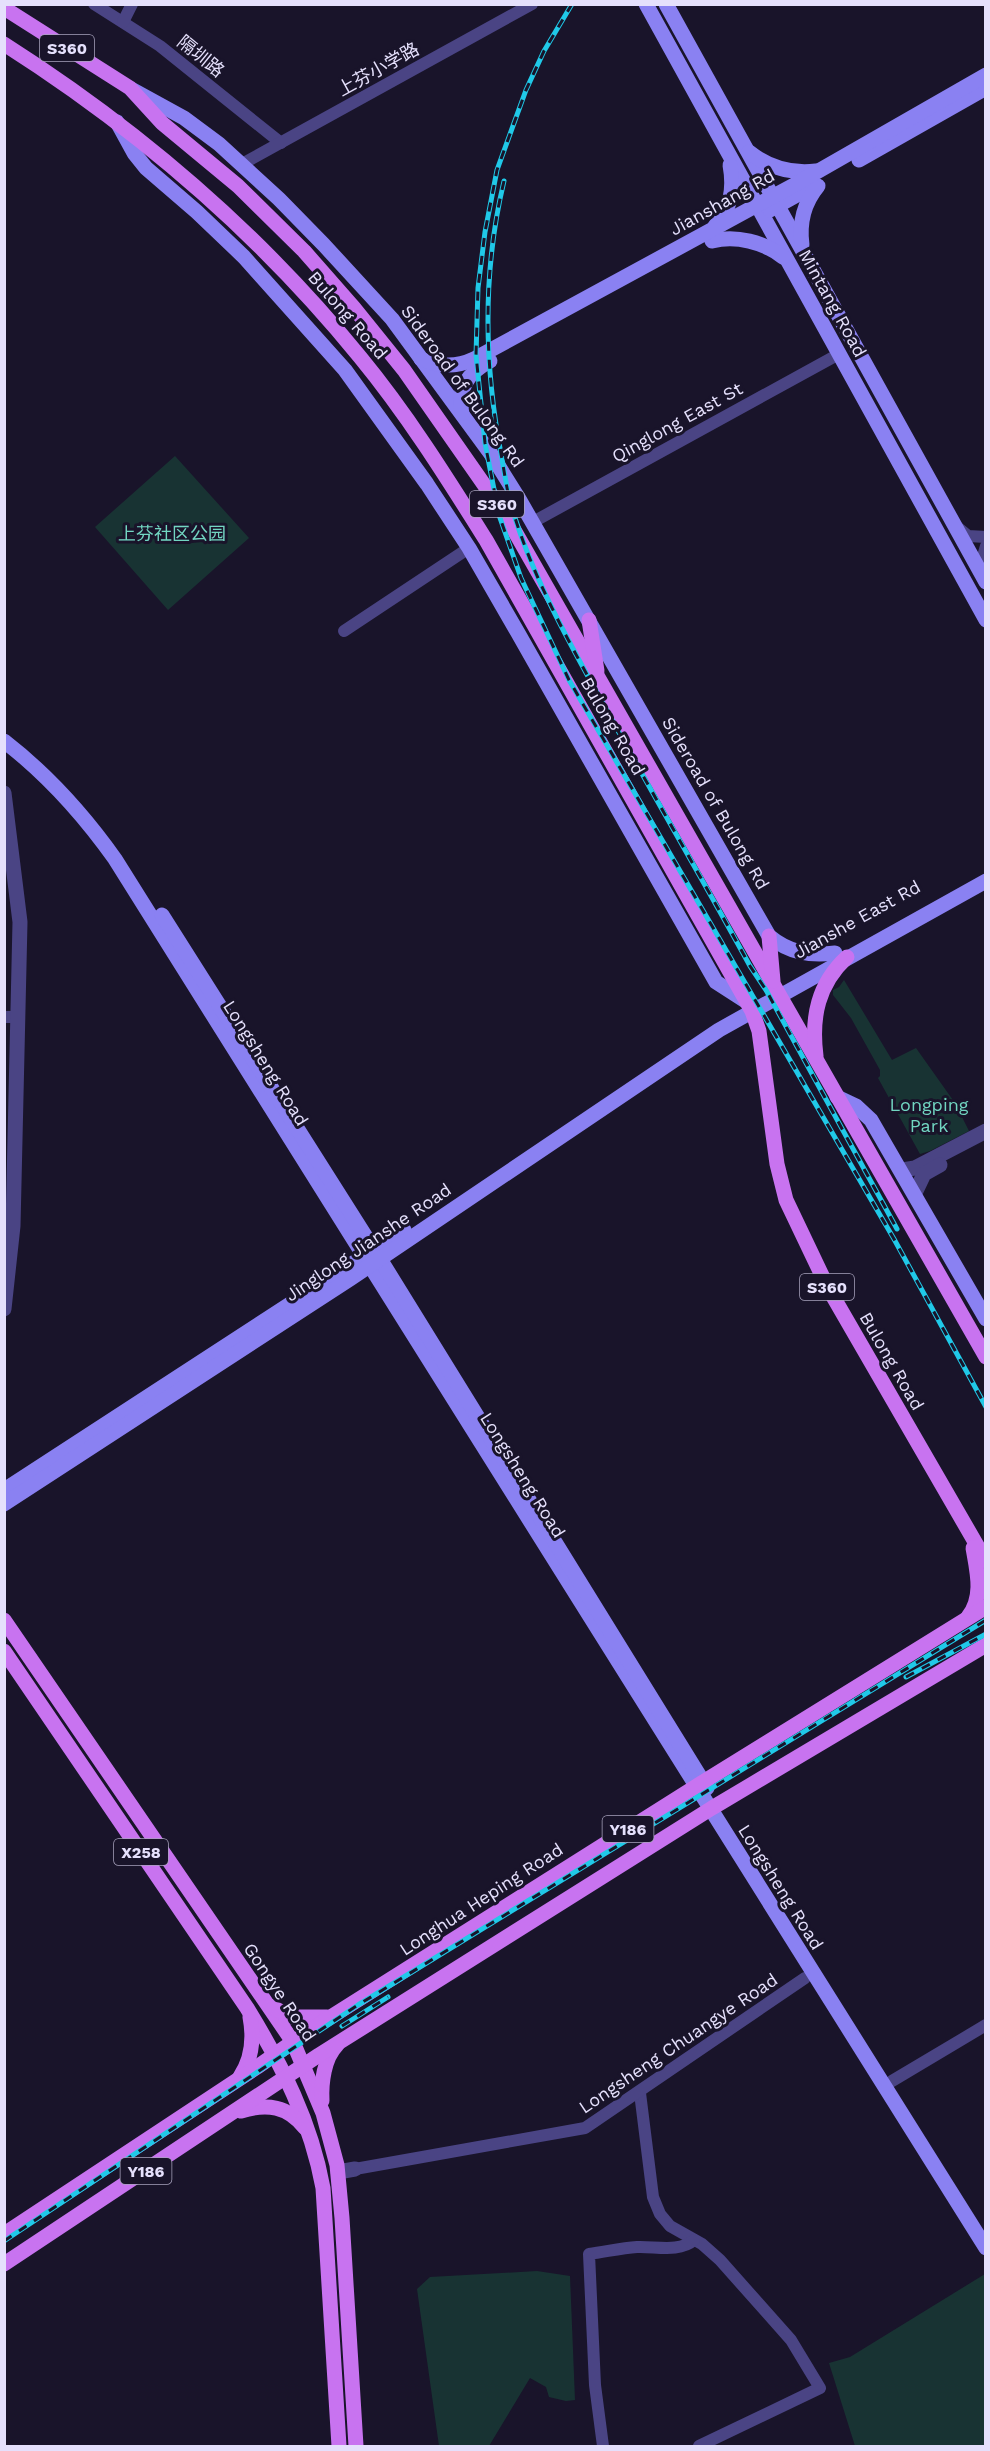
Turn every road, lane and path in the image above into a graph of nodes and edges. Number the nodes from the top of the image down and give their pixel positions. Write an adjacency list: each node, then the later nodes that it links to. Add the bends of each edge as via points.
1 (94, 4): 7 (street, 隔圳路)
2 (132, 4): 7 (street)
3 (532, 4): 13 (street, 上芬小学路)
4 (646, 4): 15 (main road, Mintang Road)
5 (666, 4): 14 (main road, Mintang Road)
6 (4, 8): 10 (main road, Bulong Road / S360)
7 (123, 22): 13 (street, 隔圳路, via 160,46)
8 (4, 44): 12 (main road, Bulong Road / S360)
9 (986, 75): 17 (main road, Jianshang Rd)
10 (130, 88): 16 (main road, Sideroad of Bulong Rd, via 195,125); 36 (main road, Bulong Road / S360, via 162,123 238,186 303,251 404,370 506,516)
11 (986, 88): 17 (main road, Jianshang Rd)
12 (115, 120): 31 (main road, via 146,168 244,257 345,370); 45 (main road, Bulong Road / S360, via 259,244 361,357 404,414 486,540)
13 (280, 143): 16 (street, 上芬小学路)
14 (743, 147): 17 (main road, via 776,167); 18 (main road, Mintang Road)
15 (729, 156): 19 (main road, Mintang Road); 20 (main road, via 730,201)
16 (242, 164): 24 (main road, Sideroad of Bulong Rd, via 362,286)
17 (822, 175): 18 (main road, Jianshang Rd); 21 (main road, via 801,219)
18 (774, 202): 19 (main road, Jianshang Rd); 21 (main road, Mintang Road)
19 (758, 210): 20 (main road, Jianshang Rd); 22 (main road, Mintang Road)
20 (711, 236): 22 (main road, via 757,243 777,252); 25 (main road, Jianshang Rd)
21 (805, 256): 28 (main road, Mintang Road)
22 (789, 264): 23 (main road, Mintang Road)
23 (839, 354): 27 (street, Qinglong East St); 34 (main road, Mintang Road)
24 (421, 359): 25 (main road, via 453,366); 26 (main road, Sideroad of Bulong Rd)
25 (476, 363): 26 (main road, via 461,390)
26 (462, 416): 27 (main road, Sideroad of Bulong Rd)
27 (533, 522): 33 (main road, Sideroad of Bulong Rd)
28 (954, 524): 29 (street, via 968,536); 32 (main road, Mintang Road)
29 (986, 537)
30 (986, 546): 32 (street, via 981,562)
31 (469, 548): 35 (street); 45 (main road, via 716,982)
32 (984, 580)
33 (589, 620): 36 (main road); 42 (main road, Sideroad of Bulong Rd)
34 (986, 620)
35 (344, 631)
36 (599, 680): 44 (main road, Bulong Road / S360)
37 (4, 729): 53 (main road, Longsheng Road, via 72,788 122,851)
38 (4, 741): 53 (main road, Longsheng Road, via 72,803 115,859)
39 (4, 793): 46 (street, via 19,904)
40 (986, 869): 43 (main road, Jianshe East Rd)
41 (986, 880): 43 (main road, Jianshe East Rd)
42 (769, 936): 43 (main road, via 796,952); 44 (main road)
43 (841, 955): 44 (main road, Jianshe East Rd); 47 (main road, via 819,998 815,1038)
44 (776, 992): 45 (main road, Jianshe East Rd); 47 (main road, Bulong Road / S360)
45 (750, 1007): 53 (main road, Jinglong Jianshe Road, via 712,1022); 59 (main road, Bulong Road / S360, via 759,1031 777,1164 786,1200 827,1286)
46 (11, 1017): 54 (street, via 13,1226)
47 (818, 1065): 48 (main road, Bulong Road / S360)
48 (837, 1097): 51 (main road, via 864,1112); 56 (main road, Bulong Road / S360)
49 (986, 1131): 51 (street, via 915,1168)
50 (986, 1140): 52 (street, via 929,1171)
51 (902, 1170): 52 (main road)
52 (915, 1193): 55 (main road)
53 (372, 1258): 57 (main road, Jinglong Jianshe Road); 58 (main road, Jinglong Jianshe Road); 66 (main road, Longsheng Road)
54 (4, 1309)
55 (986, 1319)
56 (986, 1357)
57 (4, 1490)
58 (4, 1504)
59 (971, 1537): 60 (main road, Bulong Road / S360); 62 (main road, via 978,1592)
60 (986, 1561)
61 (986, 1608): 62 (main road, Longhua Heping Road / Y186)
62 (966, 1619): 66 (main road, Longhua Heping Road / Y186)
63 (4, 1620): 69 (main road, Gongye Road / X258)
64 (986, 1645): 67 (main road, Y186)
65 (4, 1650): 70 (main road, Gongye Road / X258)
66 (699, 1784): 67 (main road, Longsheng Road); 71 (main road, Longhua Heping Road / Y186)
67 (714, 1807): 68 (main road, Longsheng Road); 73 (main road, Y186); 79 (main road, Longsheng Road)
68 (809, 1975): 80 (street, Longsheng Chuangye Road); 91 (main road, Longsheng Road)
69 (266, 2002): 71 (main road, via 291,2017); 74 (main road, Gongye Road / X258)
70 (247, 2008): 75 (main road, Gongye Road / X258); 78 (main road, via 252,2043)
71 (336, 2015): 74 (main road, Longhua Heping Road / Y186)
72 (986, 2025): 79 (street)
73 (342, 2041): 76 (main road, Y186); 81 (main road, via 327,2064 322,2086)
74 (293, 2042): 75 (main road, Longhua Heping Road / Y186); 76 (main road, Gongye Road / X258)
75 (275, 2055): 77 (main road, Gongye Road / X258); 78 (main road, Longhua Heping Road / Y186)
76 (304, 2065): 77 (main road, Y186); 81 (main road, Gongye Road / X258)
77 (286, 2076): 82 (main road, Y186); 83 (main road, Gongye Road / X258)
78 (239, 2078): 86 (main road, Longhua Heping Road / Y186)
79 (892, 2081): 88 (main road, Longsheng Road)
80 (640, 2092): 84 (street, Longsheng Chuangye Road, via 582,2129); 90 (street, via 656,2205 670,2226)
81 (323, 2113): 85 (main road, Gongye Road / X258)
82 (230, 2115): 83 (main road, via 261,2107 282,2108 298,2119); 92 (main road, Y186)
83 (312, 2139): 93 (main road, Gongye Road / X258, via 326,2212)
84 (355, 2169): 85 (street)
85 (338, 2172): 94 (main road, Gongye Road / X258)
86 (40, 2211): 87 (main road); 89 (main road, Longhua Heping Road / Y186)
87 (4, 2226)
88 (986, 2229)
89 (4, 2234)
90 (694, 2240): 95 (street, via 669,2248 637,2247 589,2254 596,2394); 96 (street, via 713,2253 777,2323 820,2388)
91 (986, 2248)
92 (4, 2264)
93 (339, 2446)
94 (356, 2446)
95 (603, 2446)
96 (699, 2446)

